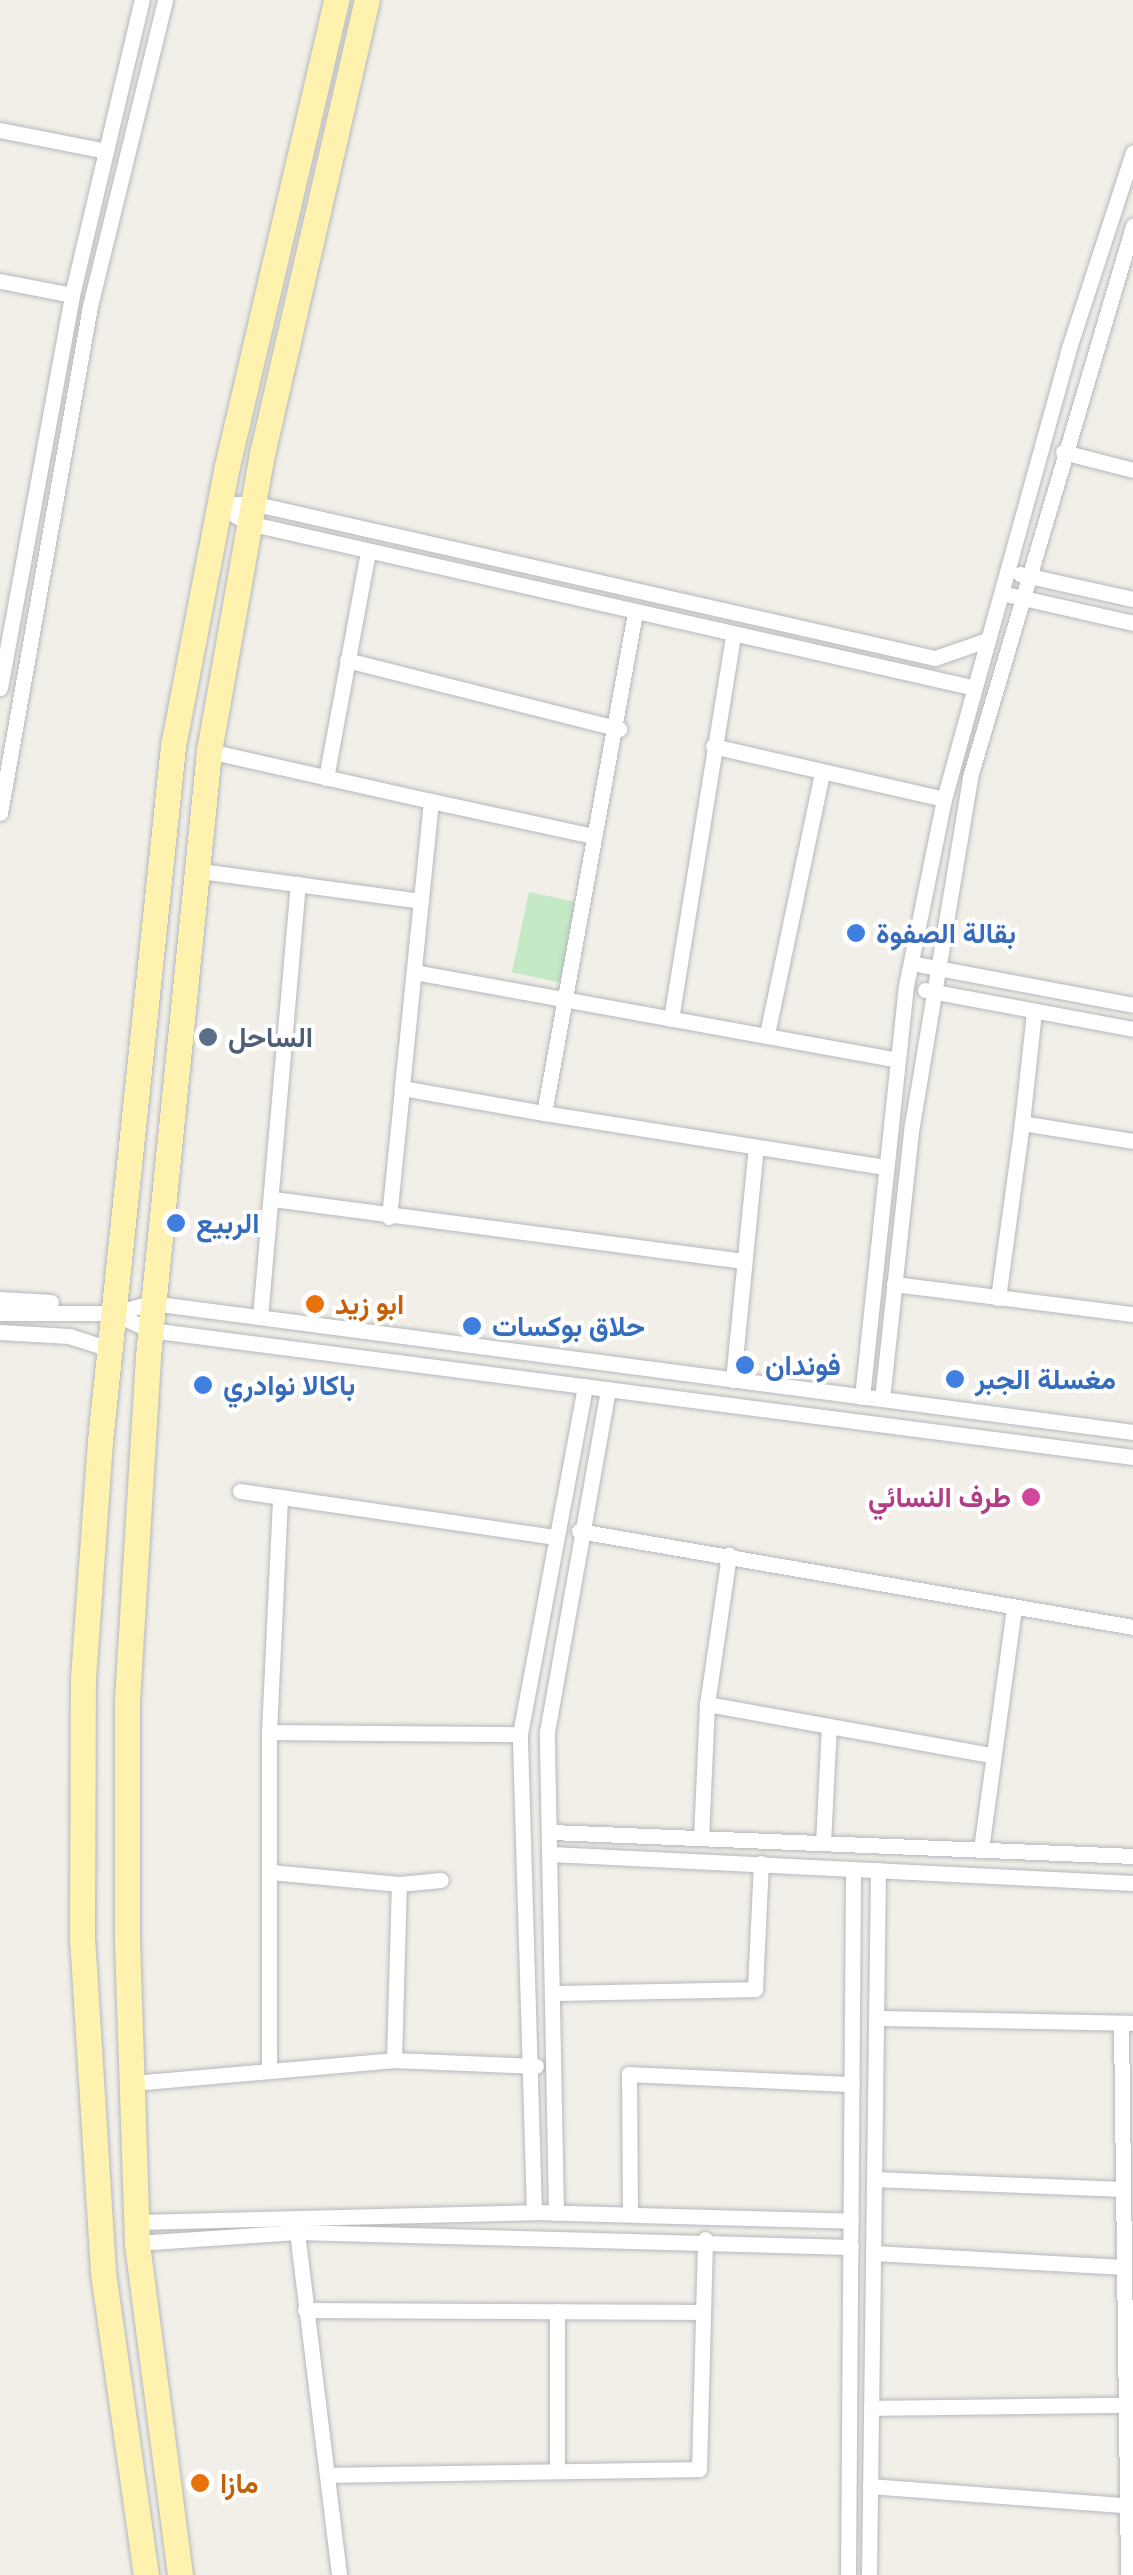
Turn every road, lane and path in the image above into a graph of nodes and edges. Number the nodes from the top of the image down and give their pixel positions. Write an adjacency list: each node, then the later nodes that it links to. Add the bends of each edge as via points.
1 (142, 0): 6 (street)
2 (166, 0): 35 (street, via 90,306)
3 (336, 0): 13 (main road)
4 (367, 0): 14 (main road)
5 (0, 130): 6 (street)
6 (106, 151): 10 (street)
7 (1133, 152): 16 (street)
8 (1133, 226): 11 (street)
9 (0, 281): 10 (street)
10 (72, 294): 27 (street)
11 (1062, 452): 12 (street); 17 (street)
12 (1133, 470)
13 (219, 505): 14 (street); 66 (main road, via 157,870)
14 (250, 513): 15 (street); 24 (street, via 935,658); 30 (main road)
15 (368, 551): 21 (street); 25 (street)
16 (1005, 571): 17 (street); 18 (street)
17 (1026, 575): 19 (street); 20 (street)
18 (998, 592): 19 (street); 24 (street)
19 (1019, 597): 22 (street); 41 (street, via 970,777)
20 (1133, 599)
21 (635, 613): 23 (street); 28 (street)
22 (1133, 622)
23 (732, 635): 26 (street); 29 (street)
24 (984, 641): 26 (street)
25 (347, 660): 28 (street); 32 (street)
26 (971, 687): 33 (street)
27 (0, 688)
28 (620, 728): 36 (street)
29 (713, 746): 31 (street); 48 (street)
30 (209, 751): 32 (street); 37 (main road)
31 (822, 773): 33 (street); 50 (street)
32 (326, 778): 34 (street)
33 (944, 799): 40 (street)
34 (431, 801): 36 (street); 39 (street)
35 (0, 813)
36 (592, 836): 45 (street)
37 (193, 870): 38 (street); 65 (main road)
38 (298, 884): 39 (street); 58 (street)
39 (421, 900): 42 (street)
40 (911, 963): 41 (street); 43 (street)
41 (934, 968): 44 (street); 46 (street)
42 (414, 972): 45 (street); 52 (street)
43 (906, 986): 44 (street); 51 (street)
44 (930, 991): 47 (street); 61 (street)
45 (565, 998): 48 (street); 53 (street)
46 (1133, 1005)
47 (1034, 1012): 49 (street); 54 (street)
48 (671, 1019): 50 (street)
49 (1133, 1029)
50 (767, 1034): 51 (street)
51 (896, 1060): 57 (street)
52 (402, 1088): 53 (street); 59 (street)
53 (544, 1113): 56 (street)
54 (1022, 1123): 55 (street); 62 (street)
55 (1133, 1141)
56 (756, 1146): 57 (street); 60 (street)
57 (884, 1167): 76 (street)
58 (273, 1199): 59 (street); 69 (street)
59 (390, 1217): 60 (street)
60 (744, 1261): 73 (street)
61 (894, 1284): 62 (street); 77 (street)
62 (998, 1298): 68 (street)
63 (0, 1300): 64 (street)
64 (70, 1303)
65 (152, 1303): 66 (street); 69 (street); 70 (main road)
66 (113, 1313): 67 (street); 70 (street); 72 (main road)
67 (0, 1314)
68 (1133, 1314)
69 (260, 1317): 73 (street)
70 (150, 1330): 74 (street); 112 (main road, via 127,1700)
71 (0, 1332): 72 (street, via 69,1336)
72 (109, 1349): 136 (main road, via 83,1678 82,1941 103,2271)
73 (732, 1380): 76 (street)
74 (585, 1386): 75 (street); 83 (street)
75 (608, 1389): 79 (street); 82 (street)
76 (862, 1397): 77 (street)
77 (882, 1399): 78 (street)
78 (1133, 1432)
79 (1133, 1458)
80 (240, 1491): 81 (street)
81 (280, 1497): 83 (street); 89 (street)
82 (579, 1531): 84 (street); 92 (street, via 547,1732)
83 (554, 1537): 90 (street)
84 (729, 1555): 85 (street); 87 (street)
85 (1014, 1608): 86 (street); 91 (street)
86 (1133, 1627)
87 (707, 1704): 88 (street); 93 (street)
88 (829, 1726): 91 (street); 95 (street)
89 (268, 1732): 90 (street); 102 (street)
90 (520, 1734): 110 (street)
91 (991, 1755): 96 (street)
92 (552, 1832): 93 (street); 97 (street)
93 (701, 1838): 95 (street)
94 (1133, 1839): 98 (street)
95 (822, 1843): 96 (street)
96 (981, 1848): 98 (street)
97 (551, 1854): 99 (street); 106 (street)
98 (1132, 1856)
99 (761, 1862): 100 (street); 106 (street, via 754,1989)
100 (854, 1868): 101 (street); 113 (street)
101 (878, 1870): 104 (street); 107 (street)
102 (270, 1872): 105 (street); 111 (street)
103 (441, 1880): 105 (street)
104 (1133, 1883)
105 (399, 1884): 109 (street)
106 (552, 1992): 117 (street)
107 (876, 2018): 108 (street); 114 (street)
108 (1127, 2023): 115 (street)
109 (394, 2060): 110 (street); 111 (street)
110 (536, 2066): 116 (street)
111 (270, 2068): 112 (street)
112 (132, 2083): 120 (main road)
113 (852, 2084): 118 (street, via 629,2074); 119 (street)
114 (874, 2179): 115 (street); 124 (street)
115 (1120, 2190): 125 (street)
116 (534, 2212): 117 (street); 120 (street)
117 (556, 2213): 118 (street)
118 (630, 2214): 119 (street)
119 (851, 2221): 123 (street)
120 (136, 2232): 121 (street); 137 (main road)
121 (297, 2232): 122 (street); 126 (street)
122 (705, 2240): 123 (street); 128 (street)
123 (850, 2247): 139 (street)
124 (873, 2252): 125 (street); 131 (street)
125 (1120, 2266): 129 (street)
126 (306, 2310): 127 (street); 133 (street)
127 (557, 2311): 128 (street); 132 (street)
128 (703, 2312): 132 (street, via 700,2469)
129 (1127, 2369): 130 (street)
130 (1120, 2405): 131 (street); 135 (street)
131 (871, 2408): 134 (street)
132 (557, 2471): 133 (street)
133 (326, 2475): 138 (street)
134 (870, 2486): 135 (street); 140 (street)
135 (1124, 2506): 141 (street)
136 (146, 2575)
137 (180, 2575)
138 (340, 2575)
139 (848, 2575)
140 (868, 2575)
141 (1128, 2575)

